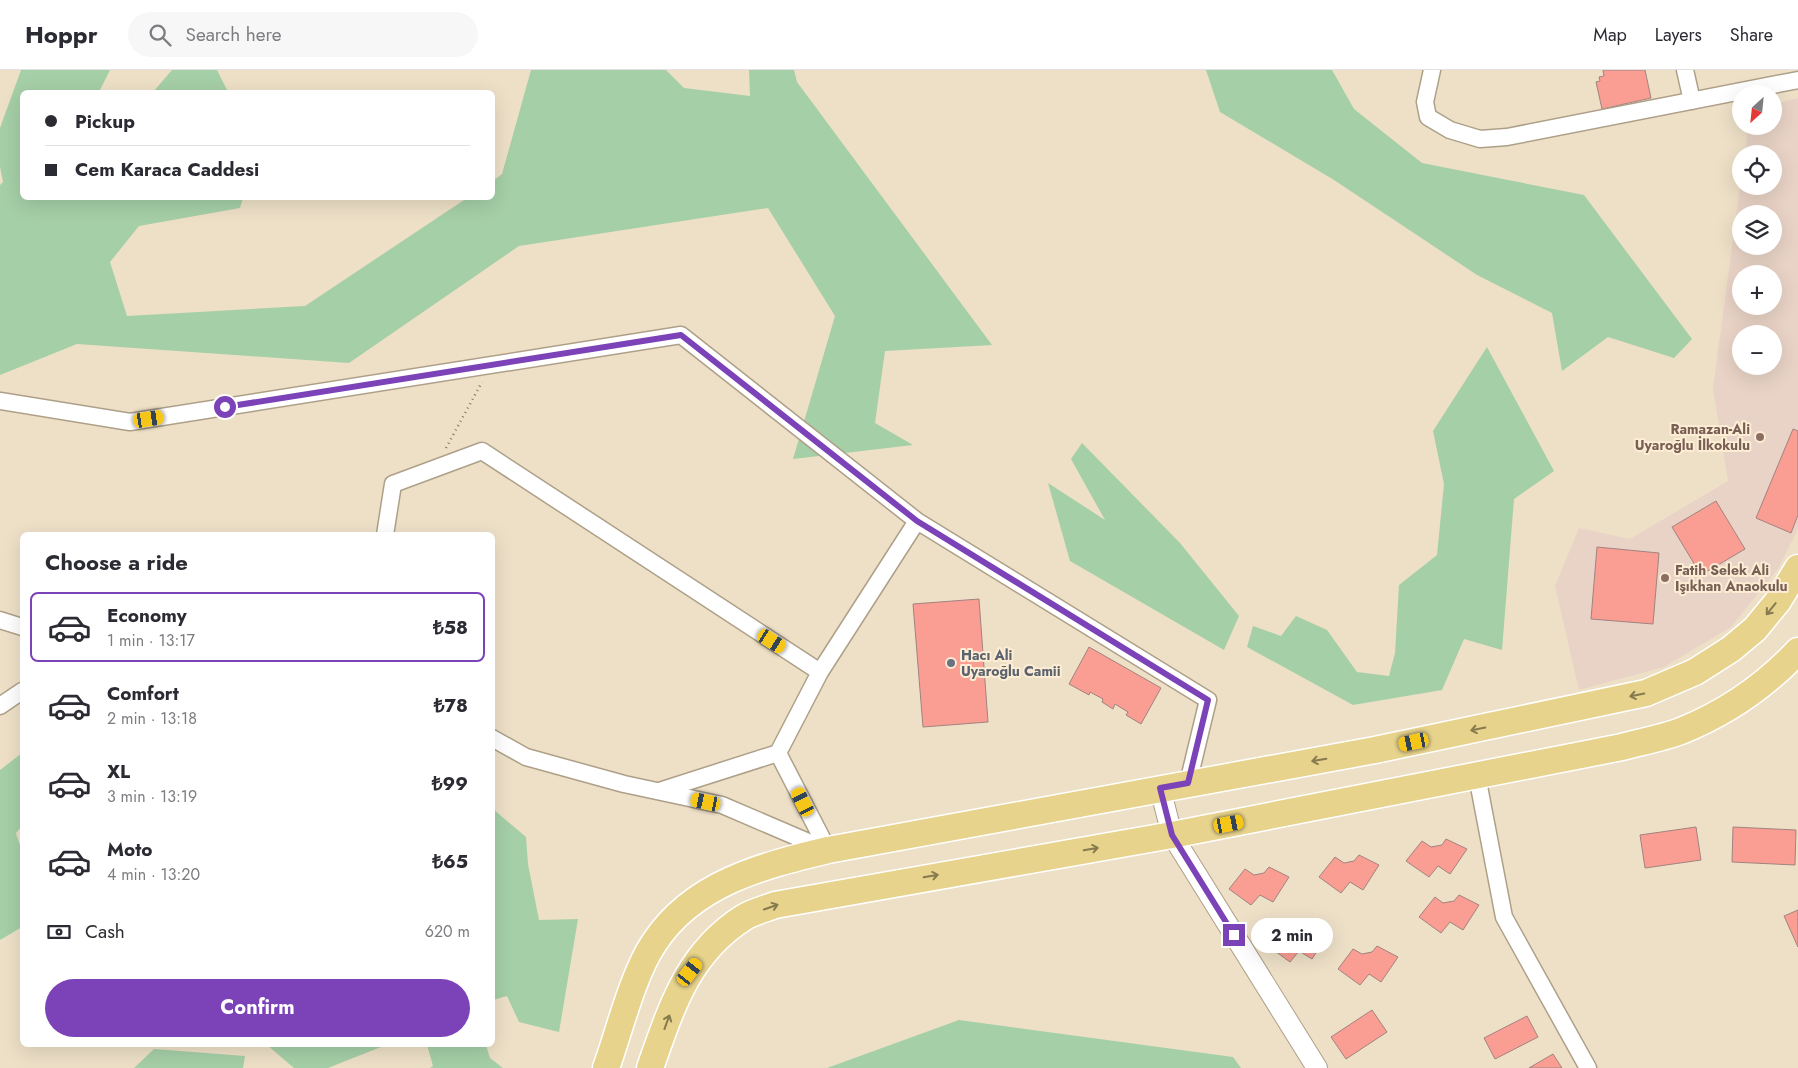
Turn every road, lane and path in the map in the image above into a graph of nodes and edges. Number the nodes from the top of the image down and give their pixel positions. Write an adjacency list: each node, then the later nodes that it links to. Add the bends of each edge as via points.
1 (1432, 70): 4 (street, via 1425,102 1428,117 1450,130 1480,139 1507,137)
2 (1685, 70): 4 (street)
3 (1798, 80): 4 (street)
4 (1692, 101)
5 (491, 365): 6 (street, via 130,422); 7 (path); 8 (street, via 681,335)
6 (0, 401)
7 (434, 469): 9 (street, via 394,484); 14 (street, via 482,451)
8 (917, 521): 14 (street); 20 (street, via 1208,700)
9 (386, 532)
10 (1798, 568): 20 (main road, one-way to 20, via 1755,630 1731,650 1695,672 1646,693 1375,750)
11 (0, 620): 12 (street)
12 (20, 626)
13 (1798, 651): 19 (main road, via 1754,692 1681,731 1622,747)
14 (820, 672): 18 (street)
15 (20, 692): 16 (street)
16 (0, 706)
17 (495, 740): 22 (street, via 526,757)
18 (778, 753): 22 (street); 24 (street)
19 (1477, 776): 23 (main road); 28 (street, via 1504,917)
20 (1188, 783): 21 (main road)
21 (1160, 788): 23 (street); 24 (main road)
22 (657, 791): 24 (street, via 722,805)
23 (1172, 835): 26 (main road, one-way to 23, via 677,993 690,972 719,937 744,917 808,897); 27 (street)
24 (828, 850): 25 (main road, via 768,864 713,888 691,902 654,943 641,967)
25 (606, 1068)
26 (650, 1068)
27 (1317, 1068)
28 (1588, 1068)

